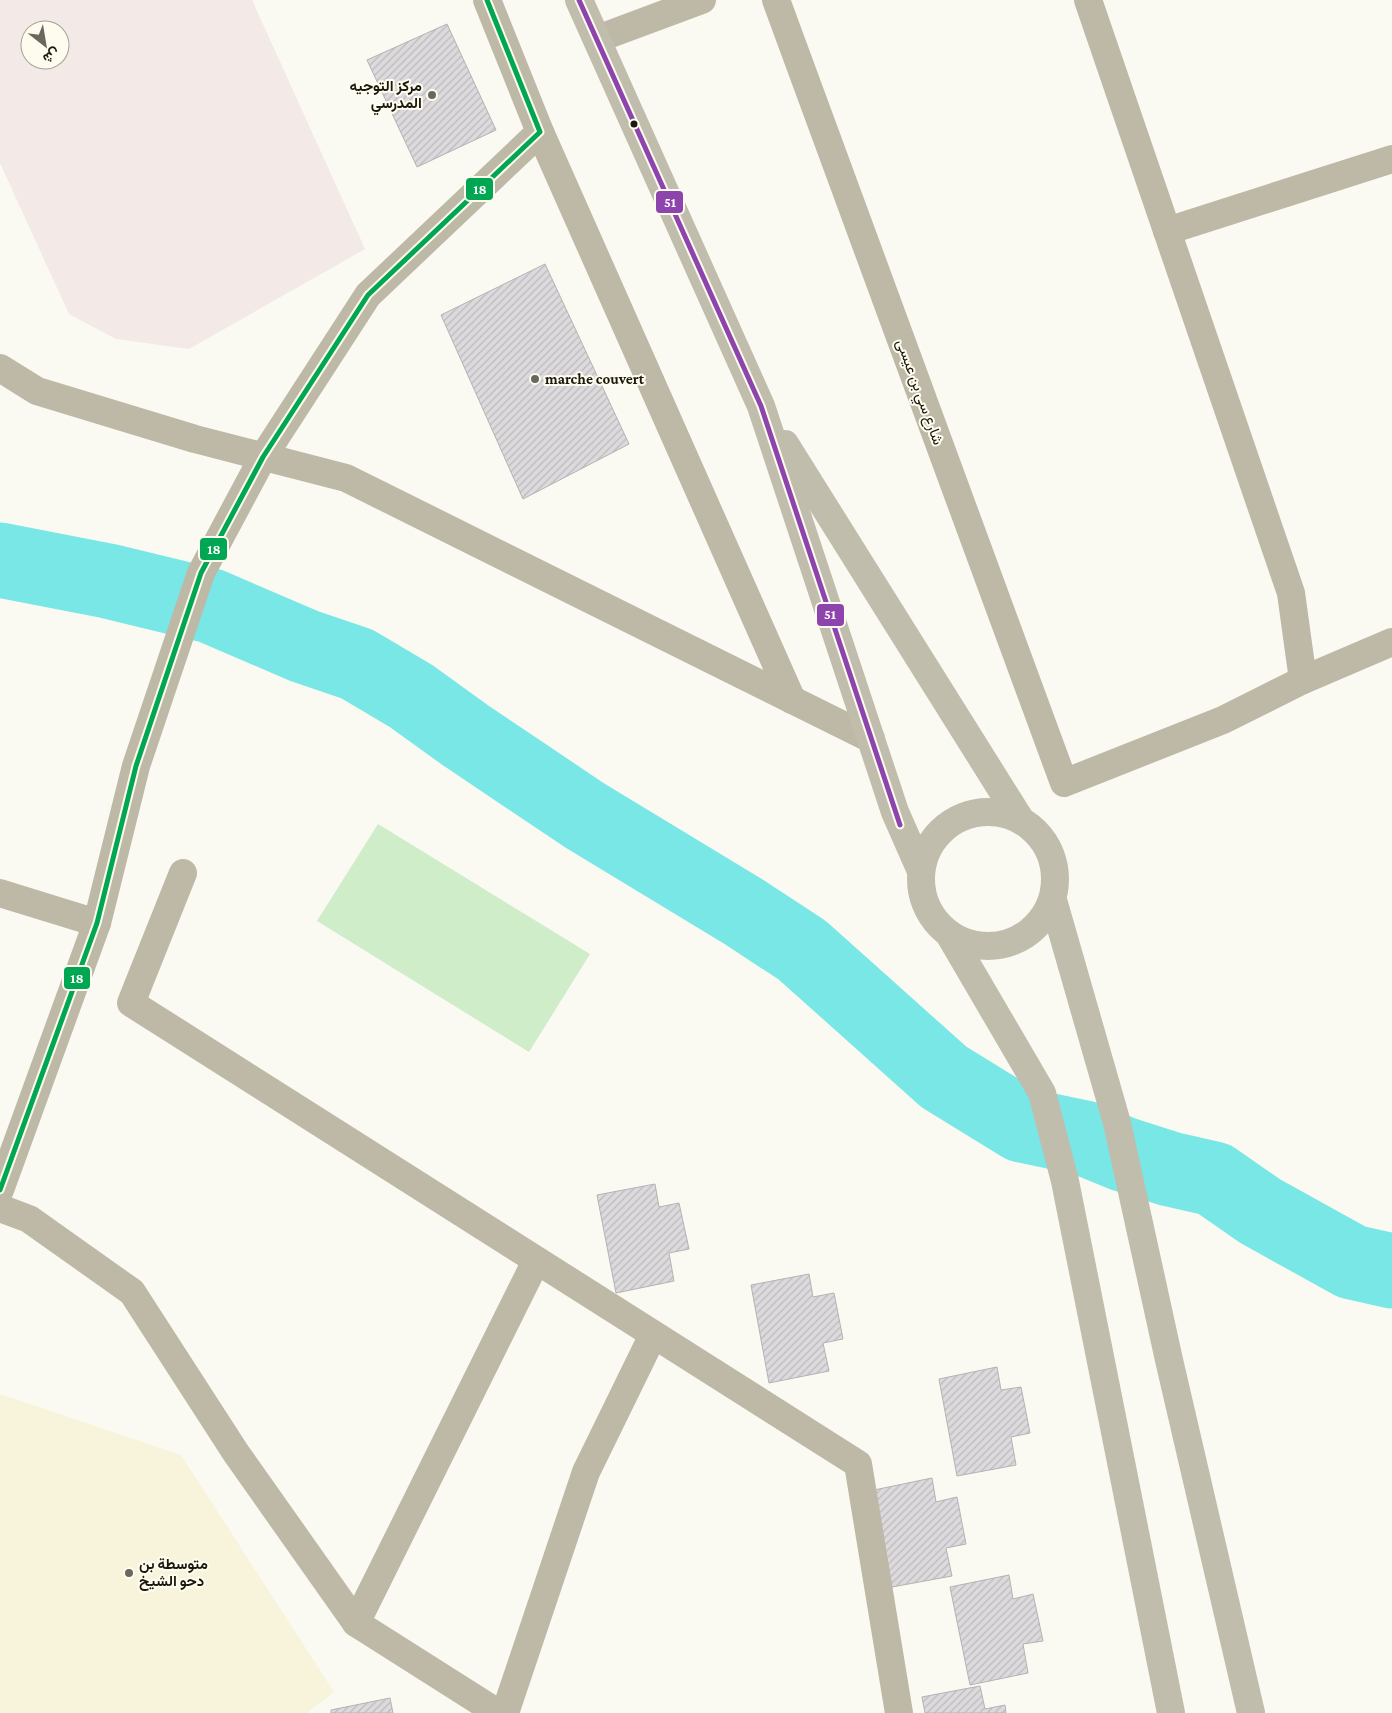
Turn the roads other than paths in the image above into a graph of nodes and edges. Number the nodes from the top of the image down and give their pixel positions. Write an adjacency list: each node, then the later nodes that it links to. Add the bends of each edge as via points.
1 (486, 0): 7 (street)
2 (579, 0): 6 (main road)
3 (702, 0): 6 (street)
4 (776, 0): 14 (street, شارع سي بن عيسى, via 1064,783 1223,720)
5 (1088, 0): 9 (street)
6 (597, 39): 11 (main road)
7 (540, 132): 12 (street, via 368,295); 15 (street)
8 (1392, 159): 9 (street)
9 (1167, 231): 14 (street, via 1292,593)
10 (0, 368): 12 (street, via 37,391)
11 (761, 406): 16 (main road); 17 (main road)
12 (263, 457): 15 (street, via 346,478); 22 (street, via 201,572 136,766)
13 (1392, 642): 14 (street)
14 (1303, 680)
15 (792, 700): 16 (street)
16 (871, 739): 18 (main road, via 895,812)
17 (1020, 819): 18 (main road, via 995,812 969,814 946,826 929,846); 21 (main road, via 1039,834 1051,854 1056,877)
18 (921, 871): 23 (main road, via 922,895 931,916)
19 (183, 873): 26 (street, via 131,1003)
20 (0, 894): 22 (street)
21 (1053, 900): 23 (main road, via 1040,922 1021,939 997,947 971,945); 33 (main road, via 1118,1123 1171,1370)
22 (97, 923): 24 (street)
23 (949, 934): 32 (main road, via 1042,1092 1078,1243)
24 (0, 1190)
25 (0, 1208): 28 (street, via 29,1218 132,1292 236,1453)
26 (536, 1261): 27 (street); 28 (street)
27 (653, 1335): 30 (street, via 586,1472); 31 (street, via 858,1464)
28 (356, 1623): 29 (street)
29 (498, 1713)
30 (505, 1713)
31 (899, 1713)
32 (1171, 1713)
33 (1251, 1713)

